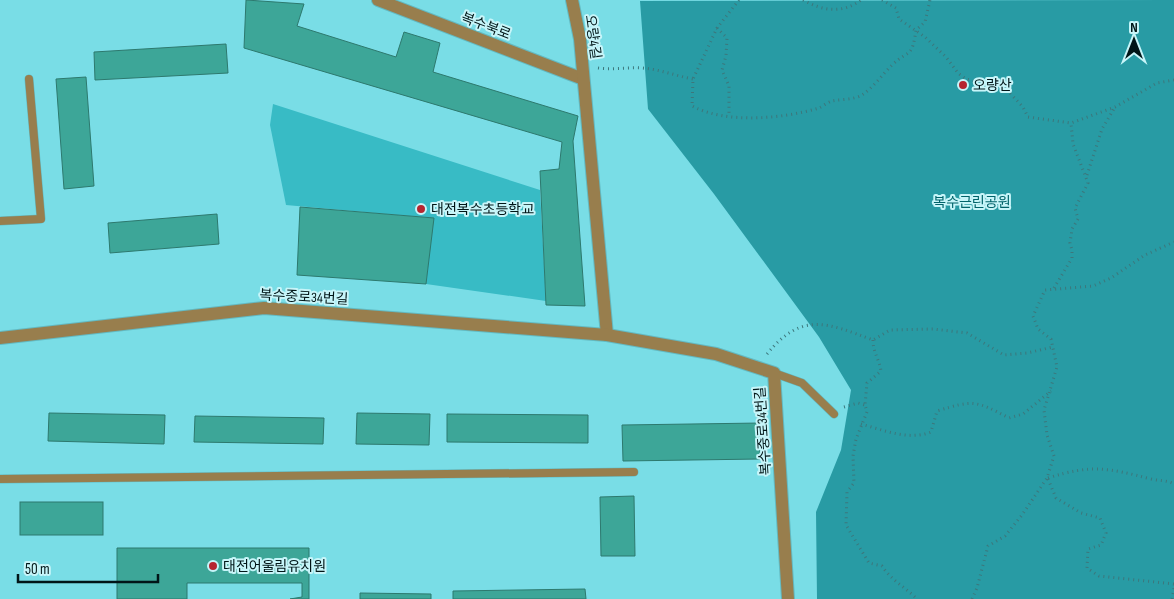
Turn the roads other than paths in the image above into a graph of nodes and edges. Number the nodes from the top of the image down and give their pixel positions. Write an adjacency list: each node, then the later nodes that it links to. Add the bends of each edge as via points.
1 (378, 0): 4 (street, 복수북로)
2 (572, 0): 4 (street, 오량4길, via 580,39)
3 (29, 79): 5 (lane, via 40,219)
4 (583, 79): 6 (street)
5 (0, 221)
6 (607, 335): 7 (street, 복수중로34번길, via 264,308); 8 (street, 복수중로34번길, via 716,354)
7 (0, 338)
8 (774, 373): 9 (lane, via 802,383); 12 (street, 복수중로34번길)
9 (834, 414)
10 (634, 472): 11 (lane)
11 (0, 479)
12 (788, 599)

